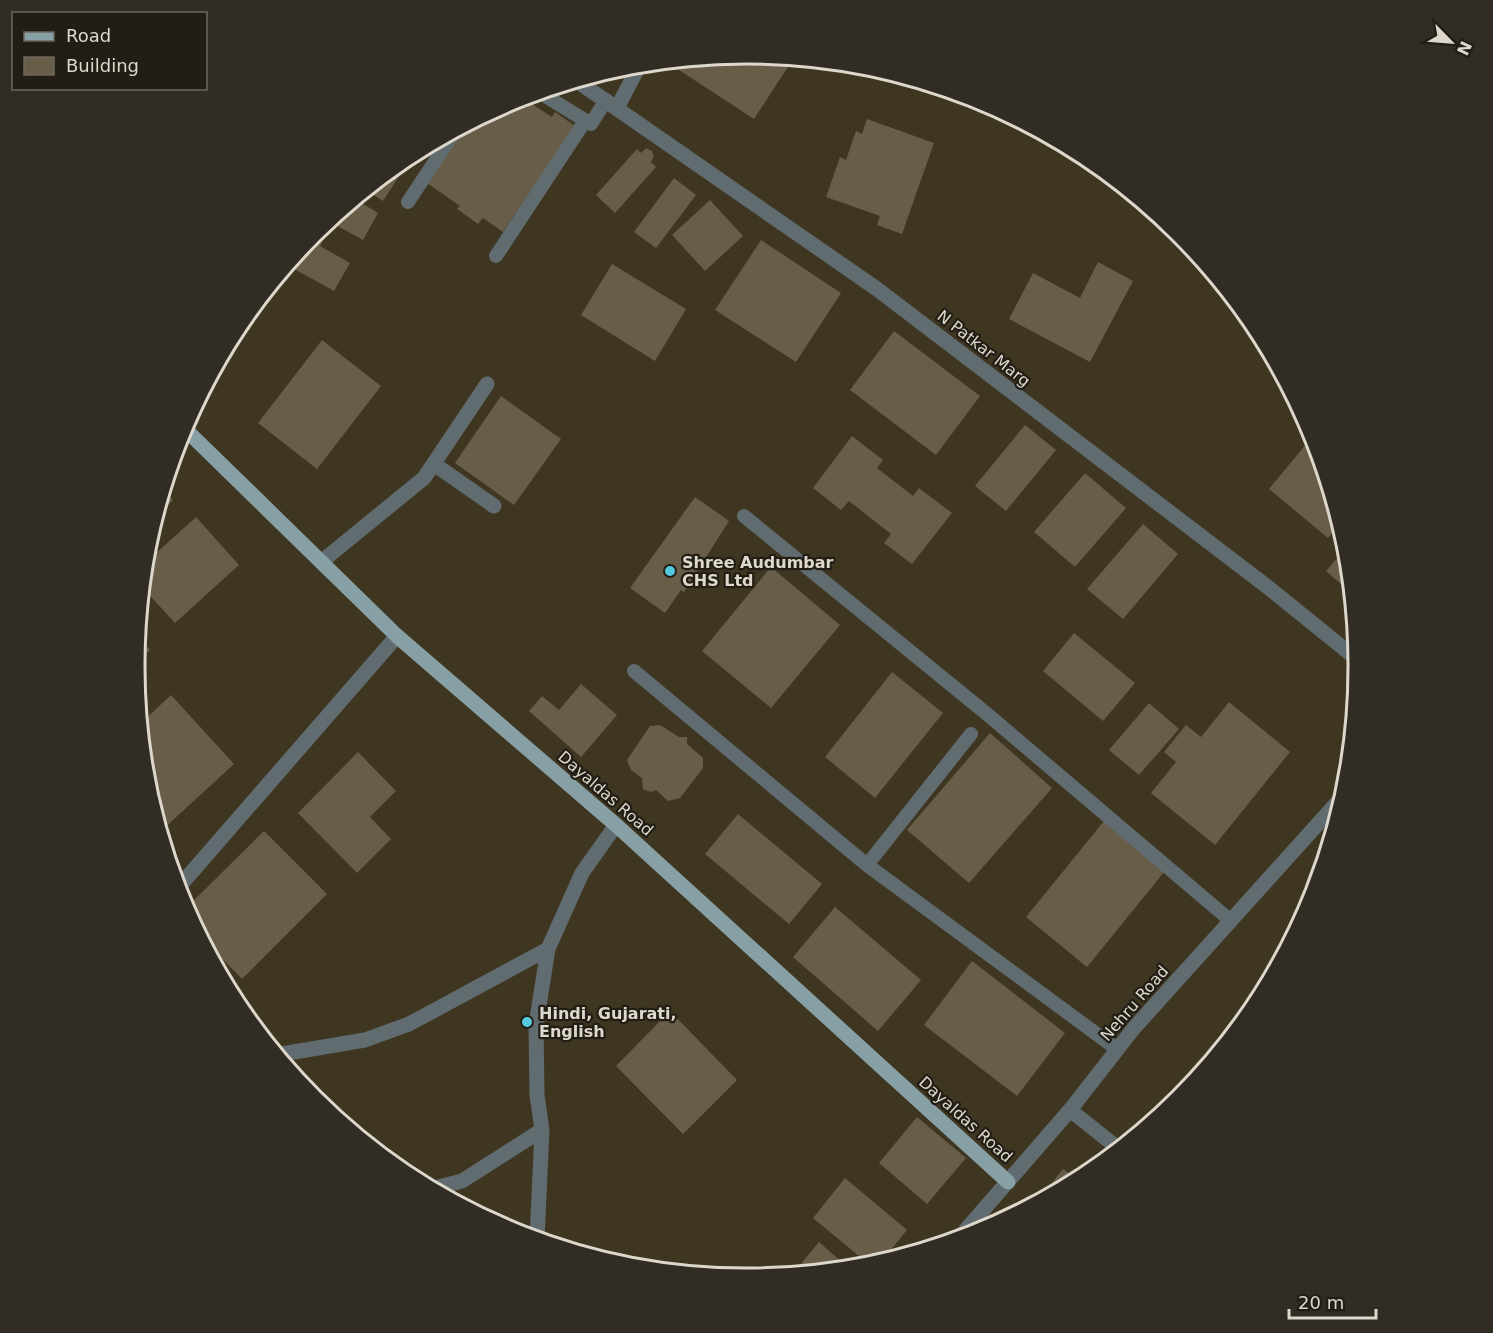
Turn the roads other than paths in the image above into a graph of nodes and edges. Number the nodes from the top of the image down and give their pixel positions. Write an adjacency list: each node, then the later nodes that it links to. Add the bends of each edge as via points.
1 (632, 76): 4 (street)
2 (586, 87): 4 (street, N Patkar Marg)
3 (548, 98): 5 (lane)
4 (612, 104): 5 (lane, via 591,124); 16 (street, N Patkar Marg, via 877,288)
5 (585, 120): 8 (lane)
6 (446, 145): 7 (lane)
7 (408, 202)
8 (496, 256)
9 (488, 384): 11 (street)
10 (190, 435): 14 (main road, Dayaldas Road)
11 (434, 464): 12 (street); 14 (street, via 424,478)
12 (494, 506)
13 (744, 516): 23 (lane)
14 (321, 562): 15 (main road, Dayaldas Road)
15 (397, 636): 20 (main road, Dayaldas Road); 22 (street)
16 (1348, 652)
17 (634, 671): 21 (lane)
18 (970, 734): 21 (lane)
19 (1331, 810): 23 (street, Nehru Road)
20 (616, 825): 24 (street, via 582,873); 30 (main road, Dayaldas Road)
21 (867, 865): 25 (lane)
22 (184, 881)
23 (1232, 921): 25 (street, Nehru Road)
24 (548, 949): 26 (street, via 409,1024 365,1040); 28 (street, via 536,1025)
25 (1117, 1049): 27 (street, Nehru Road)
26 (286, 1053)
27 (1070, 1110): 29 (street); 30 (street, Nehru Road)
28 (542, 1130): 31 (street, via 462,1181); 33 (street)
29 (1113, 1144)
30 (1008, 1182): 32 (street, Nehru Road)
31 (442, 1186)
32 (970, 1226)
33 (537, 1231)

